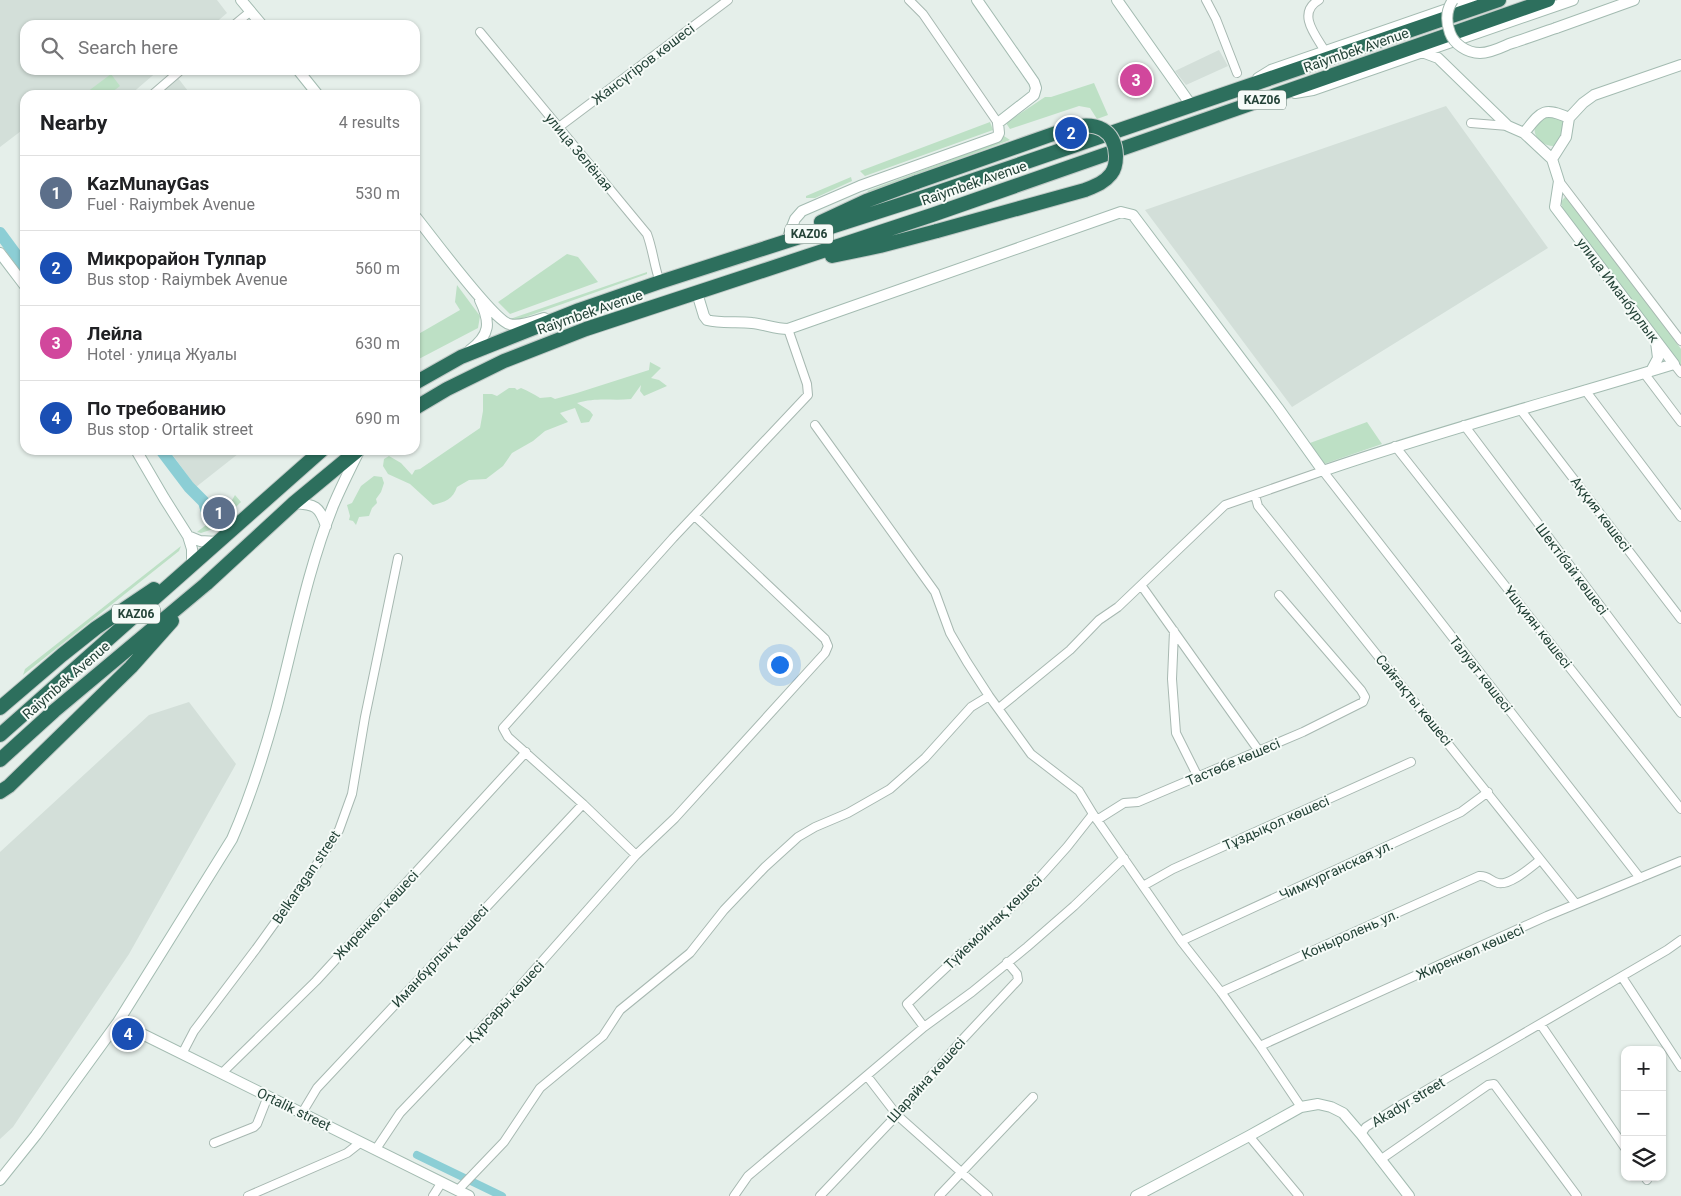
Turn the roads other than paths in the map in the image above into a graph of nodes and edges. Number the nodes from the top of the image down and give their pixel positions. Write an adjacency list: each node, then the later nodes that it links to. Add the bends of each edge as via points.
1 (241, 0): 14 (street)
2 (728, 0): 35 (street, Жансүгіров көшесі)
3 (909, 0): 32 (street, via 923,14)
4 (977, 0): 32 (street, via 1036,88 1034,95)
5 (1117, 0): 30 (street)
6 (1206, 0): 23 (street)
7 (1319, 0): 19 (street, via 1308,17 1311,29)
8 (1453, 0): 13 (street, bridge, via 1447,14 1451,36 1468,51 1480,53)
9 (1473, 0): 19 (street)
10 (1499, 0): 26 (highway, Raiymbek Avenue / KАZ06)
11 (1548, 0): 29 (highway, Raiymbek Avenue / KАZ06)
12 (1573, 0): 18 (street)
13 (1634, 0)
14 (250, 11): 15 (street); 16 (street)
15 (240, 20)
16 (258, 20)
17 (480, 32): 35 (street, улица Зелёная)
18 (1445, 45): 20 (street); 21 (street)
19 (1325, 51): 26 (street, via 1271,70)
20 (1422, 52): 21 (street, via 1438,58); 29 (street, via 1313,90)
21 (1445, 65): 34 (street)
22 (1681, 65): 31 (street, via 1594,95)
23 (1237, 73)
24 (175, 75): 27 (street)
25 (302, 75): 28 (street)
26 (1242, 88): 30 (highway, Raiymbek Avenue / KАZ06)
27 (158, 90)
28 (314, 90)
29 (1274, 96): 45 (highway, Raiymbek Avenue / KАZ06)
30 (1191, 106): 43 (highway, Raiymbek Avenue / KАZ06)
31 (1570, 118): 36 (street, via 1553,112 1543,113); 37 (street, via 1566,137)
32 (998, 123): 39 (street, via 997,137)
33 (1472, 123): 34 (street)
34 (1508, 126): 36 (street)
35 (559, 127): 47 (street, улица Зелёная, via 647,234)
36 (1524, 133): 37 (street)
37 (1552, 159): 38 (street)
38 (1559, 181): 52 (street, улица Иманбурлык, via 1555,207); 53 (street)
39 (860, 186): 40 (street); 42 (street, via 802,211)
40 (866, 202): 42 (highway); 45 (highway, bridge, via 1073,127 1087,124 1101,128 1116,147 1112,173 1101,184 1085,190 880,246)
41 (420, 222): 48 (street)
42 (788, 237): 43 (highway)
43 (765, 248): 47 (highway, Raiymbek Avenue / KАZ06)
44 (0, 253): 46 (street)
45 (772, 268): 49 (highway, Raiymbek Avenue / KАZ06)
46 (20, 279)
47 (660, 282): 50 (highway, Raiymbek Avenue / KАZ06)
48 (476, 293): 50 (street, via 510,324 523,324); 54 (street, via 484,308 485,336)
49 (697, 293): 51 (street, via 707,320); 60 (highway, Raiymbek Avenue / KАZ06, via 586,329 504,361)
50 (579, 310): 54 (highway, Raiymbek Avenue / KАZ06)
51 (788, 329): 70 (street, via 1121,212 1133,215); 73 (street, via 808,395)
52 (1655, 339): 55 (street, улица Иманбурлык); 56 (street, via 1658,358)
53 (1681, 341)
54 (461, 357): 58 (highway, Raiymbek Avenue / KАZ06)
55 (1674, 364): 56 (street); 57 (street, улица Иманбурлык)
56 (1648, 372): 59 (street); 62 (street)
57 (1681, 373)
58 (420, 380)
59 (1585, 390): 61 (street); 74 (street)
60 (420, 405)
61 (1520, 409): 64 (street); 83 (street, Аққия көшесі)
62 (1681, 422)
63 (815, 425): 85 (street, via 936,592 950,633)
64 (1464, 425): 65 (street); 88 (street, Шектібай көшесі)
65 (1395, 446): 70 (street); 98 (street, Ұшқиян көшесі)
66 (139, 455): 76 (street)
67 (316, 455): 77 (highway, Raiymbek Avenue / KАZ06)
68 (352, 455): 72 (highway, Raiymbek Avenue / KАZ06)
69 (356, 455): 75 (street)
70 (1323, 471): 71 (street); 104 (street, Талуат көшесі)
71 (1255, 496): 81 (street, via 1225,505); 96 (street, Сайғақты көшесі, via 1258,506 1309,571)
72 (294, 503): 75 (street, via 316,507); 80 (highway, Raiymbek Avenue / KАZ06)
73 (695, 516): 91 (street, via 504,725 508,737); 100 (street, Құрсары көшесі, via 825,639 828,646 682,810)
74 (1681, 517)
75 (326, 526): 112 (street, via 273,720 242,817 212,873)
76 (188, 536): 77 (street, via 200,541); 79 (street)
77 (218, 542): 79 (highway, Raiymbek Avenue / KАZ06)
78 (398, 558): 116 (street, Belkaragan street, via 352,794 339,830 194,1031)
79 (192, 565): 86 (highway, via 112,616); 89 (highway, Raiymbek Avenue / KАZ06)
80 (206, 584): 92 (highway, Raiymbek Avenue / KАZ06); 95 (highway, via 131,667)
81 (1141, 585): 84 (street); 87 (street, via 1099,620 1070,650)
82 (1279, 595): 90 (street, Тастөбе көшесі, via 1365,697 1357,706)
83 (1681, 619)
84 (1174, 631): 90 (street); 94 (street, via 1172,679 1176,733)
85 (990, 696): 87 (street); 135 (street, via 971,707 925,758 890,790 798,837 765,867 724,910 690,953 620,1010 603,1036 540,1088 504,1142)
86 (0, 708)
87 (999, 708): 99 (street, via 1032,754 1079,791)
88 (1681, 713)
89 (0, 735)
90 (1259, 751): 94 (street, Тастөбе көшесі)
91 (526, 752): 97 (street); 118 (street, Жиренкөл көшесі, via 316,981)
92 (0, 760)
93 (1412, 762): 105 (street, Тұздықол көшесі, via 1173,869)
94 (1198, 777): 99 (street, Тастөбе көшесі, via 1138,802 1124,803)
95 (0, 792)
96 (1488, 792): 102 (street, Сайғақты көшесі); 108 (street, Чимкурганская ул., via 1445,820)
97 (583, 804): 100 (street); 123 (street, Иманбұрлық көшесі, via 317,1088)
98 (1681, 809)
99 (1095, 817): 101 (street); 114 (street, Түйемойнақ көшесі, via 1024,895 907,1004)
100 (636, 855): 130 (street, Құрсары көшесі, via 507,1001 400,1113)
101 (1124, 858): 105 (street); 109 (street, via 1074,906)
102 (1540, 860): 106 (street, Сайғақты көшесі); 111 (street, Коныролень ул., via 1504,884 1479,876)
103 (1681, 861): 104 (street, Жиренкөл көшесі)
104 (1640, 878): 106 (street, Жиренкөл көшесі)
105 (1143, 886): 108 (street)
106 (1576, 904): 115 (street, Жиренкөл көшесі)
107 (1681, 940): 110 (street, Akadyr street)
108 (1181, 941): 111 (street)
109 (1007, 962): 114 (street); 124 (street, Шарайна көшесі, via 1018,980)
110 (1622, 977): 113 (street, Akadyr street); 117 (street)
111 (1221, 992): 115 (street)
112 (118, 1022): 116 (street, Ortalik street); 133 (street)
113 (1541, 1025): 125 (street, Akadyr street, via 1399,1106 1366,1127); 128 (street)
114 (924, 1027): 119 (street)
115 (1260, 1046): 122 (street)
116 (182, 1054): 118 (street, Ortalik street)
117 (1681, 1067)
118 (222, 1073): 120 (street, Ortalik street)
119 (867, 1076): 124 (street); 139 (street, via 748,1176)
120 (268, 1096): 123 (street, Ortalik street); 129 (street, via 254,1127)
121 (1033, 1097): 132 (street)
122 (1301, 1107): 125 (street, Akadyr street, via 1318,1104 1330,1107 1343,1113); 126 (street, Akadyr street)
123 (302, 1113): 127 (street, Ortalik street)
124 (897, 1115): 132 (street); 140 (street, Шарайна көшесі)
125 (1361, 1134): 131 (street)
126 (1249, 1136): 143 (street, Akadyr street); 144 (street)
127 (361, 1142): 130 (street, Ortalik street); 136 (street, via 347,1153)
128 (1621, 1142)
129 (214, 1143)
130 (376, 1150): 134 (street, Ortalik street)
131 (1380, 1160): 145 (street); 146 (street, via 1494,1084)
132 (961, 1172): 141 (street); 142 (street)
133 (0, 1180)
134 (442, 1182): 135 (street, Ortalik street); 137 (street)
135 (458, 1190): 138 (street, Ortalik street)
136 (248, 1196)
137 (433, 1196)
138 (469, 1196)
139 (734, 1196)
140 (820, 1196)
141 (939, 1196)
142 (988, 1196)
143 (1136, 1196)
144 (1299, 1196)
145 (1409, 1196)
146 (1577, 1196)

